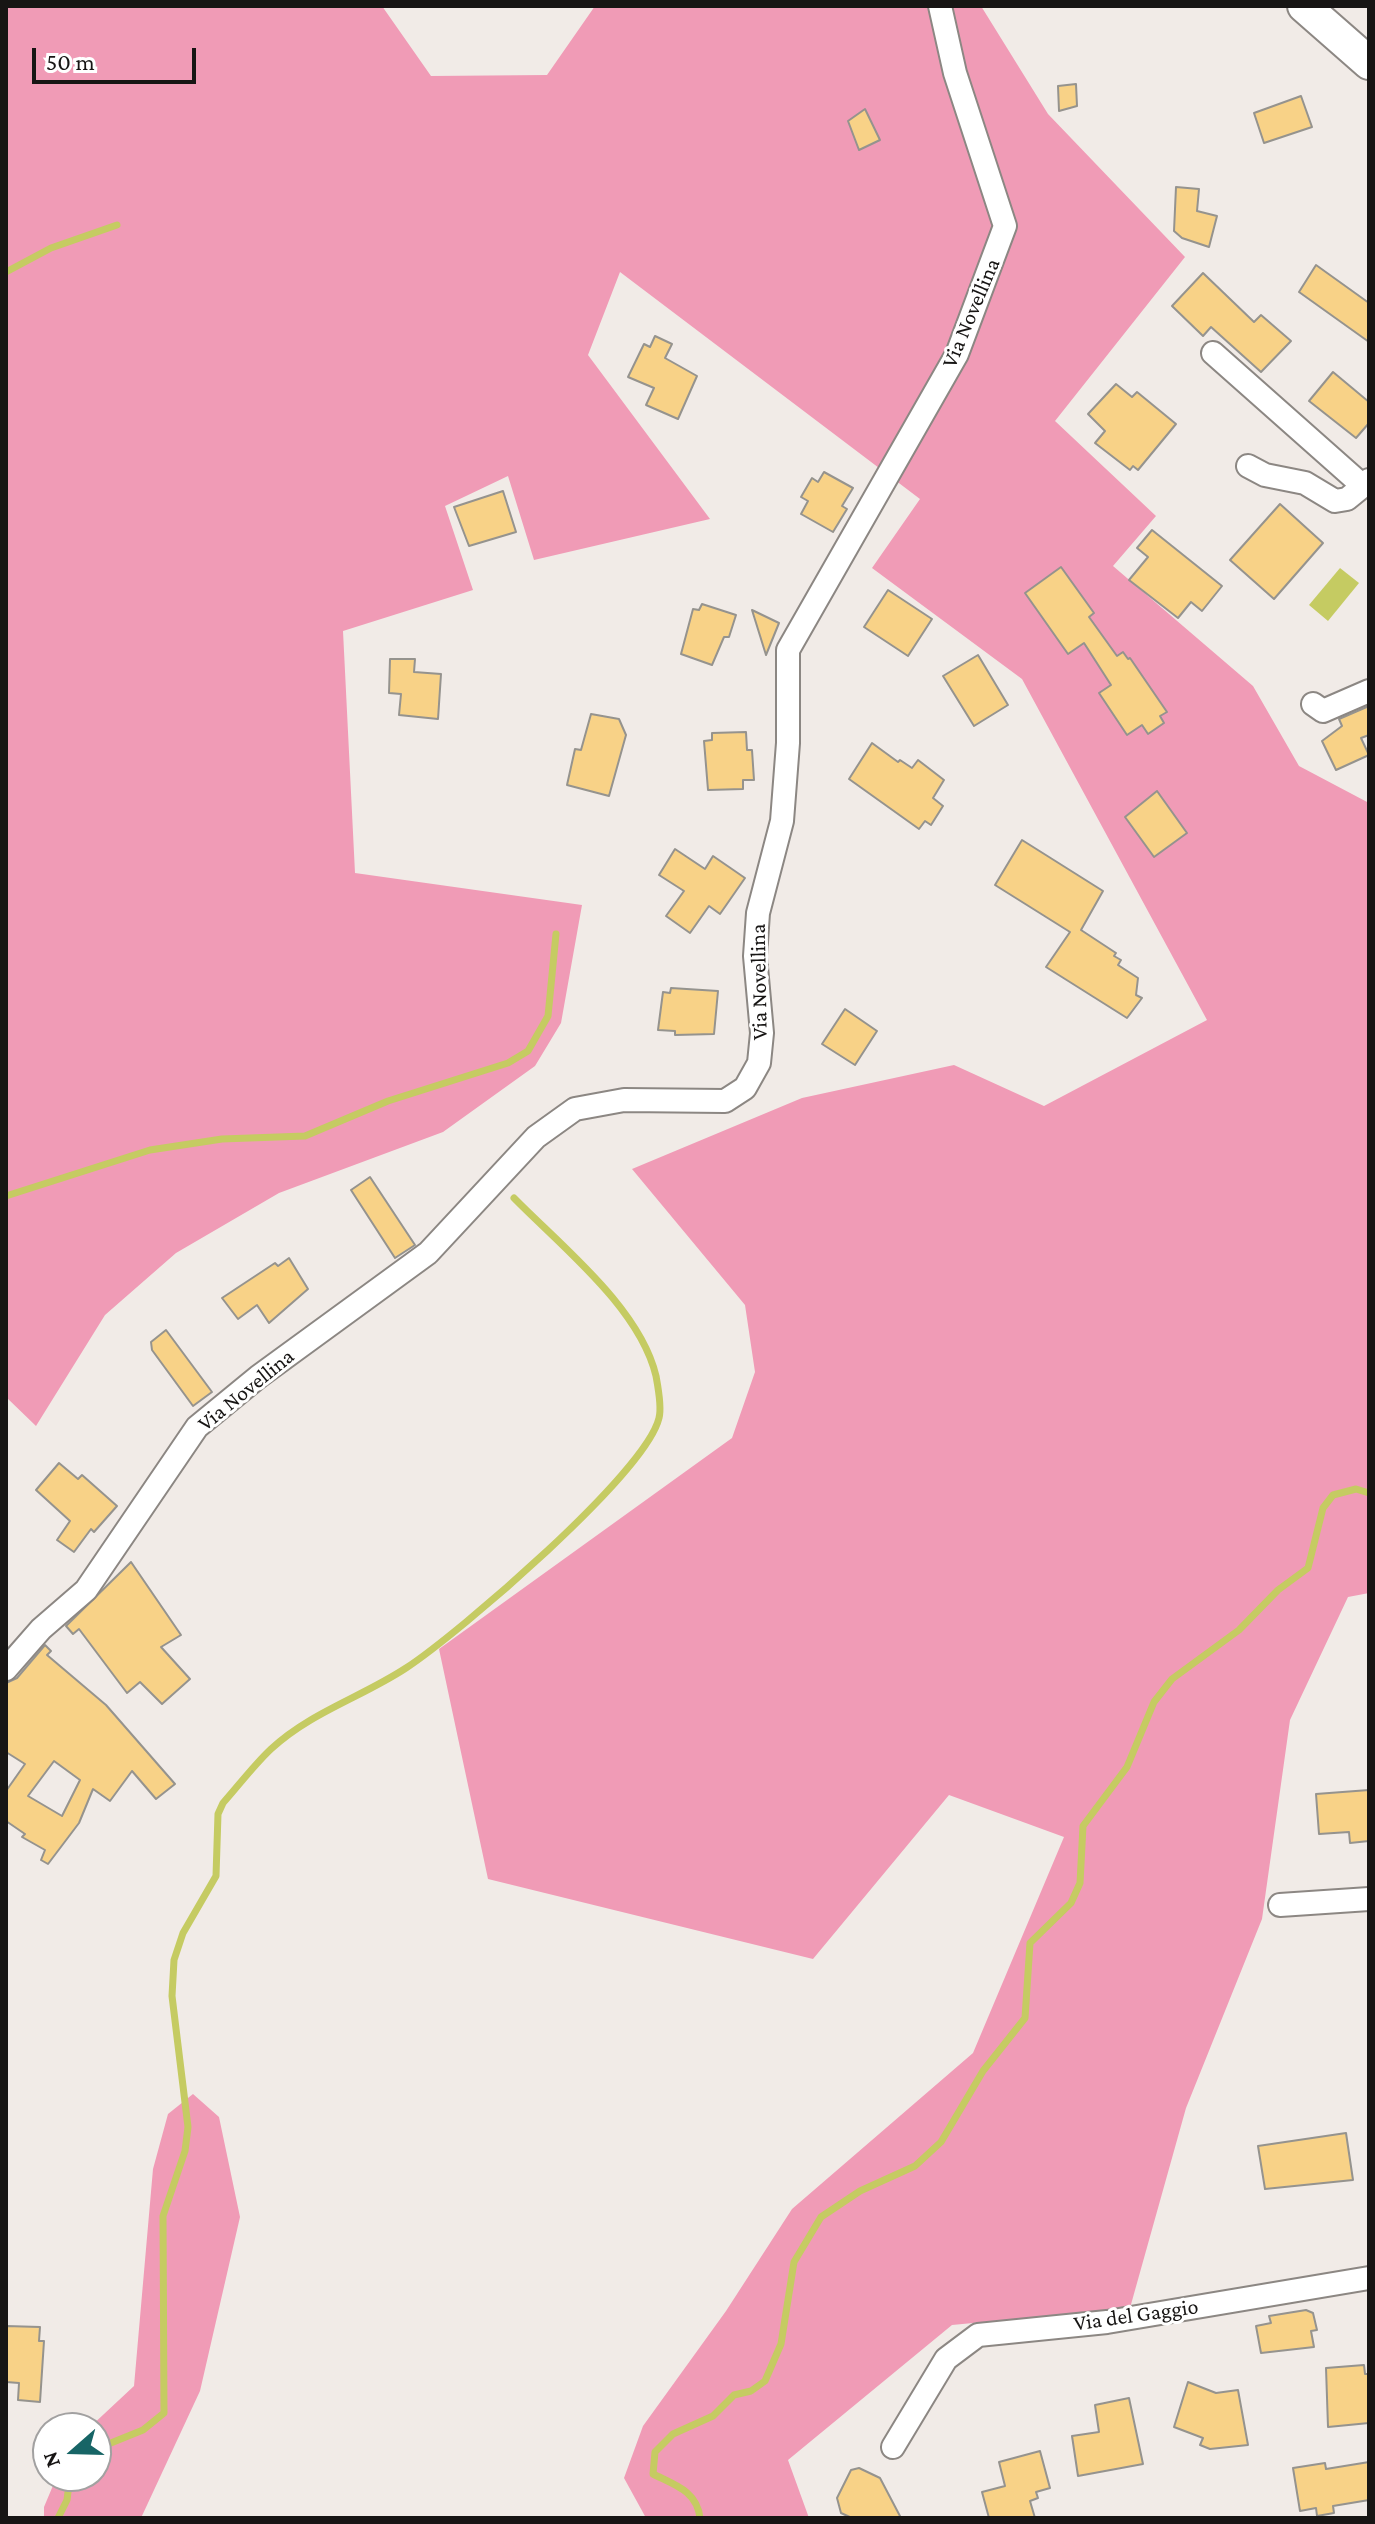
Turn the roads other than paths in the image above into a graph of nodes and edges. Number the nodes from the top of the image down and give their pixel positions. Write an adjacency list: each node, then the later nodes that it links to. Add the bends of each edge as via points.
1 (940, 6): 9 (street, Via Novellina, via 955,73 1005,226 957,354 788,650 782,821 758,913 755,956 761,1048 745,1088 725,1101 624,1100 575,1109 536,1137 428,1253 197,1427 86,1590)
2 (1304, 6): 3 (main road)
3 (1369, 63)
4 (1213, 353): 6 (street)
5 (1248, 466): 6 (street, via 1305,483 1335,501 1347,499)
6 (1366, 483)
7 (1369, 691): 8 (street, via 1323,711)
8 (1313, 704)
9 (6, 1669)
10 (1369, 1899): 11 (street)
11 (1280, 1905)
12 (1369, 2278): 13 (street, Via del Gaggio, via 1107,2322 978,2335 946,2359)
13 (893, 2447)

